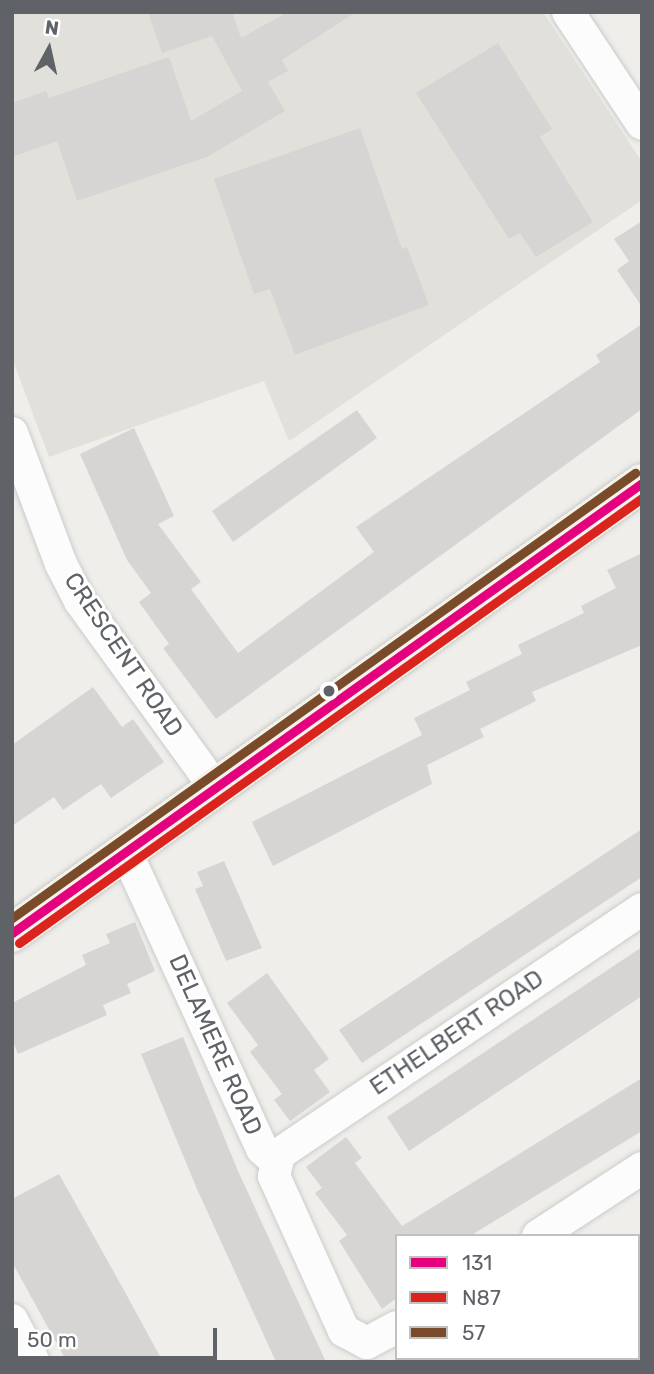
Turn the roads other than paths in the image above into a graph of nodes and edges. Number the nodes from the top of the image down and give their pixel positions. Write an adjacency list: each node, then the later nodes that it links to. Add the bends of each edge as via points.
1 (568, 12): 2 (street)
2 (642, 124)
3 (12, 433): 6 (street, CRESCENT ROAD, via 80,601)
4 (642, 483): 5 (main road)
5 (624, 512): 6 (main road)
6 (217, 790): 7 (main road)
7 (127, 854): 9 (main road); 10 (street, DELAMERE ROAD, via 262,1150)
8 (642, 909): 10 (street, ETHELBERT ROAD, via 285,1149)
9 (12, 933)
10 (276, 1161): 14 (street, DELAMERE ROAD, via 274,1176 344,1331 359,1342 374,1342)
11 (642, 1168): 12 (street)
12 (541, 1234)
13 (12, 1320): 15 (street)
14 (395, 1328)
15 (34, 1362)

